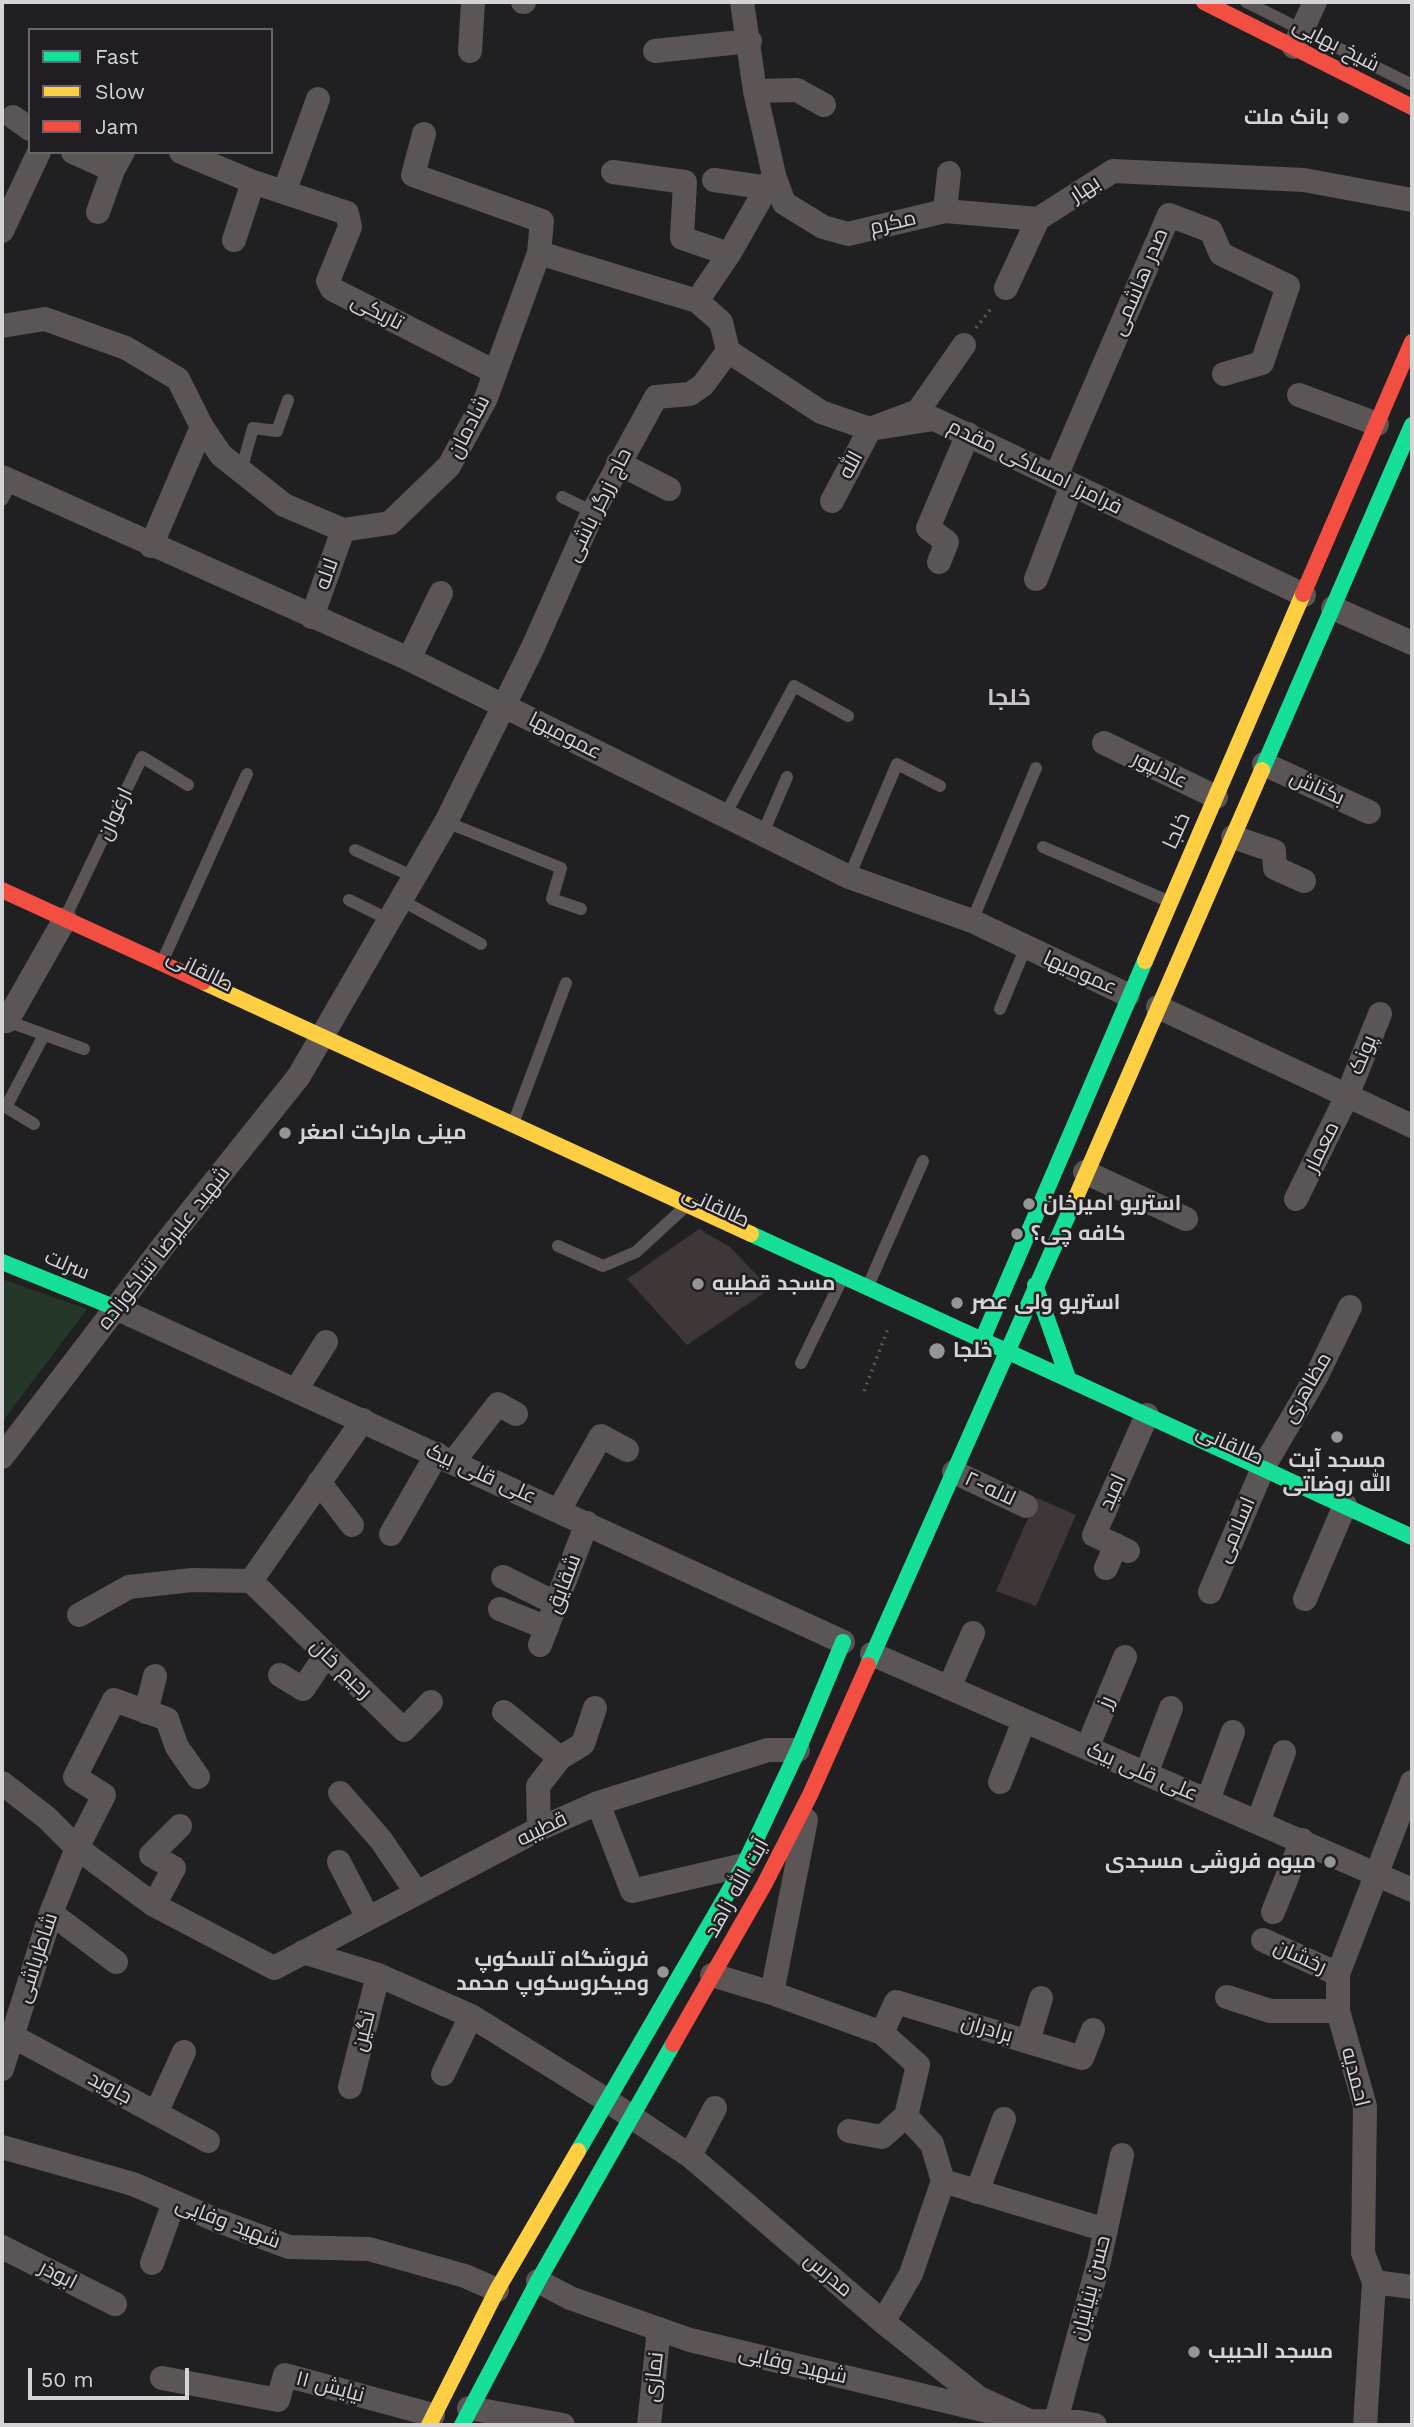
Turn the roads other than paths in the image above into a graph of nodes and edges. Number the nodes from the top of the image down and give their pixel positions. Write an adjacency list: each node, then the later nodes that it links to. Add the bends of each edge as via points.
1 (473, 2): 8 (street)
2 (742, 2): 7 (street)
3 (1246, 2): 6 (lane, شیخ بهایی)
4 (1315, 2): 6 (street)
5 (1219, 5): 6 (main road, شیخ بهایی)
6 (1298, 39): 10 (lane, شیخ بهایی); 14 (main road, شیخ بهایی)
7 (750, 41): 9 (street); 11 (street)
8 (470, 51)
9 (655, 51)
10 (1412, 85)
11 (755, 91): 13 (street, via 797,90); 24 (street)
12 (318, 99): 25 (street)
13 (824, 105)
14 (1412, 107)
15 (424, 134): 32 (street, شادمان, via 413,175 542,221)
16 (38, 154): 30 (street)
17 (84, 154): 19 (street)
18 (186, 154): 23 (street)
19 (118, 161): 28 (street)
20 (613, 172): 33 (street, via 685,182 682,238)
21 (949, 173): 27 (street)
22 (714, 180): 24 (street)
23 (253, 182): 25 (street); 31 (street)
24 (771, 182): 27 (street, مکرم, via 784,203 822,227 848,234); 33 (street)
25 (285, 190): 40 (street, تاریکی, via 347,213 349,226 328,281 332,289)
26 (1412, 200): 29 (street, بهار, via 1304,180 1113,171)
27 (945, 211): 29 (street, مکرم)
28 (98, 212)
29 (1038, 219): 34 (street)
30 (2, 231)
31 (234, 240)
32 (539, 253): 35 (street); 40 (street, شادمان)
33 (729, 254): 35 (street)
34 (1006, 288)
35 (697, 301): 39 (street, via 721,321)
36 (2, 326): 46 (street, via 45,319 126,348 178,379)
37 (1412, 342): 44 (main road, خلجا)
38 (964, 345): 47 (street, via 918,411)
39 (728, 351): 47 (street, فرامرز امساکی مقدم, via 821,412); 50 (street, حاج زرگر باشی, via 703,386 690,394 656,397)
40 (495, 372): 58 (street, شادمان, via 449,466 390,523)
41 (1224, 374): 52 (street, صدر هاشمی, via 1262,363 1287,286 1221,254 1211,231 1169,215)
42 (1299, 395): 44 (street)
43 (288, 400): 51 (lane, via 276,431 253,428)
44 (1377, 424): 63 (main road, خلجا)
45 (1412, 425): 49 (main road)
46 (202, 427): 51 (street, via 221,455); 59 (street)
47 (870, 429): 48 (street, فرامرز امساکی مقدم, via 934,419); 56 (street, الله)
48 (968, 434): 52 (street, فرامرز امساکی مقدم); 60 (street, via 928,528 947,542)
49 (1407, 454): 64 (main road)
50 (618, 463): 54 (street); 57 (street, حاج زرگر باشی)
51 (241, 471): 58 (street, via 284,505)
52 (1064, 481): 61 (street); 63 (street, فرامرز امساکی مقدم)
53 (5, 486): 59 (street, عمومیها)
54 (669, 489)
55 (562, 497): 57 (lane)
56 (832, 501)
57 (593, 512): 70 (street, حاج زرگر باشی)
58 (343, 530): 65 (street, لاله)
59 (150, 545): 65 (street, عمومیها)
60 (939, 562)
61 (1035, 579)
62 (441, 593): 67 (street)
63 (1304, 595): 68 (main road, خلجا)
64 (1333, 608): 66 (street); 69 (main road)
65 (312, 617): 67 (street, عمومیها)
66 (1412, 643)
67 (410, 659): 70 (street, عمومیها)
68 (1266, 684): 69 (main road); 79 (main road, خلجا)
69 (1293, 695): 73 (main road)
70 (505, 705): 81 (street, عمومیها); 82 (street, حاج زرگر باشی)
71 (848, 716): 81 (lane, via 794,686)
72 (1104, 743): 79 (street, عادلپور)
73 (1264, 764): 80 (street, بکتاش); 84 (main road)
74 (1036, 768): 96 (lane)
75 (247, 774): 100 (lane)
76 (787, 777): 83 (lane)
77 (188, 785): 97 (lane, ارغوان, via 142,757)
78 (940, 786): 88 (lane, via 897,764)
79 (1216, 797): 93 (main road, خلجا)
80 (1369, 812)
81 (724, 817): 83 (street, عمومیها)
82 (446, 822): 87 (street, حاج زرگر باشی); 94 (lane, via 561,868 552,899)
83 (762, 835): 88 (street, عمومیها)
84 (1233, 837): 89 (street, via 1274,851 1275,868); 103 (main road)
85 (1043, 847): 93 (lane)
86 (355, 850): 87 (lane)
87 (414, 877): 95 (street, حاج زرگر باشی)
88 (849, 877): 96 (street, عمومیها)
89 (1304, 881)
90 (2, 890): 97 (main road, طالقانی)
91 (349, 900): 95 (lane)
92 (2, 901): 97 (lane, طالقانی)
93 (1169, 902): 102 (main road, خلجا)
94 (581, 909)
95 (395, 910): 98 (lane); 108 (street, حاج زرگر باشی)
96 (972, 921): 99 (street, عمومیها)
97 (63, 923): 100 (main road, طالقانی); 106 (street); 108 (lane, طالقانی)
98 (481, 944)
99 (1025, 948): 102 (street, عمومیها); 104 (lane)
100 (161, 963): 108 (main road, طالقانی)
101 (566, 983): 112 (lane)
102 (1128, 995): 120 (main road, خلجا)
103 (1158, 1007): 110 (street); 115 (main road)
104 (1000, 1010)
105 (1380, 1014): 110 (street, پونک)
106 (4, 1020): 107 (lane)
107 (44, 1035): 109 (lane); 111 (lane, via 6,1107)
108 (319, 1043): 112 (main road, طالقانی); 117 (lane, طالقانی); 129 (street, شهید علیرضا تنباکوزاده, via 299,1076)
109 (84, 1049)
110 (1347, 1096): 113 (street); 116 (street, معمار)
111 (34, 1124)
112 (512, 1124): 117 (main road, طالقانی)
113 (1412, 1126)
114 (923, 1161): 126 (lane)
115 (1085, 1172): 118 (street); 121 (main road)
116 (1297, 1199)
117 (683, 1209): 119 (lane, via 636,1252 603,1266); 124 (main road, طالقانی)
118 (1186, 1219)
119 (558, 1246)
120 (1022, 1246): 121 (main road); 123 (main road, خلجا)
121 (1047, 1257): 125 (main road)
122 (2, 1262): 129 (main road, سرلت)
123 (1008, 1276): 127 (main road); 132 (main road, خلجا)
124 (841, 1281): 126 (main road, طالقانی); 134 (lane, طالقانی, via 895,1313); 135 (lane)
125 (1035, 1285): 134 (main road); 136 (main road)
126 (867, 1287): 131 (main road, طالقانی)
127 (978, 1300)
128 (1350, 1307): 145 (street, مظاهری)
129 (116, 1308): 137 (street, علی قلی بیک); 142 (street, شهید علیرضا تنباکوزاده)
130 (957, 1312): 131 (main road, via 946,1317)
131 (929, 1315): 132 (main road, طالقانی)
132 (983, 1338): 134 (main road, طالقانی)
133 (326, 1342): 137 (street)
134 (1006, 1356): 136 (main road, طالقانی); 140 (lane, طالقانی); 144 (main road, آیت الله زاهد)
135 (801, 1363)
136 (1068, 1378): 140 (main road, طالقانی)
137 (296, 1390): 139 (street, علی قلی بیک)
138 (516, 1414): 143 (street, via 498,1404)
139 (363, 1420): 143 (street, علی قلی بیک); 146 (street)
140 (1144, 1421): 145 (main road, طالقانی); 155 (street, امید, via 1094,1535 1122,1548)
141 (627, 1450): 148 (street, via 601,1436)
142 (2, 1457)
143 (446, 1457): 148 (street, علی قلی بیک); 152 (street)
144 (954, 1472): 147 (street, ۲-لاله); 165 (main road, آیت الله زاهد)
145 (1260, 1474): 149 (main road, طالقانی); 158 (street, اسلامی)
146 (319, 1482): 151 (street); 157 (street)
147 (1026, 1506)
148 (559, 1510): 150 (street, علی قلی بیک)
149 (1342, 1511): 153 (main road, طالقانی); 154 (lane, طالقانی); 159 (street)
150 (587, 1523): 160 (street, شقایق); 164 (street, علی قلی بیک)
151 (352, 1525)
152 (391, 1534)
153 (1412, 1537)
154 (1412, 1551)
155 (1106, 1568)
156 (503, 1577): 160 (street)
157 (251, 1581): 162 (street, via 192,1580 130,1587); 166 (street, رحیم خان)
158 (1210, 1592)
159 (1305, 1599)
160 (557, 1604): 161 (street, شقایق, via 544,1636)
161 (500, 1609)
162 (79, 1615)
163 (973, 1633): 170 (street)
164 (844, 1642): 179 (main road, آیت الله زاهد)
165 (872, 1654): 170 (street, علی قلی بیک); 188 (main road, آیت الله زاهد)
166 (326, 1655): 168 (street, via 303,1689); 171 (street, رحیم خان, via 404,1730)
167 (1125, 1657): 178 (street, رز)
168 (280, 1675)
169 (155, 1676): 174 (street)
170 (949, 1688): 176 (street, علی قلی بیک)
171 (431, 1702)
172 (595, 1708): 181 (street, via 583,1744)
173 (1171, 1708): 182 (street)
174 (146, 1712): 183 (street, via 167,1719 177,1747); 195 (street, شاطرباشی, via 114,1700 75,1777 104,1795)
175 (504, 1712): 181 (street)
176 (1024, 1721): 178 (street, علی قلی بیک); 184 (street)
177 (1233, 1732): 189 (street)
178 (1087, 1748): 182 (street, علی قلی بیک)
179 (798, 1750): 190 (street, قطیبه, via 768,1750); 197 (main road, آیت الله زاهد)
180 (1284, 1752): 191 (street)
181 (559, 1758): 193 (street, via 538,1786)
182 (1146, 1774): 189 (street, علی قلی بیک)
183 (198, 1777)
184 (1000, 1782)
185 (1412, 1782): 198 (street, احمدیه)
186 (2, 1783): 195 (street)
187 (340, 1793): 200 (street, via 381,1840)
188 (810, 1795): 210 (main road, آیت الله زاهد); 211 (street)
189 (1208, 1800): 191 (street, علی قلی بیک)
190 (598, 1803): 193 (street, قطیبه); 197 (street, via 632,1892)
191 (1258, 1822): 194 (street, علی قلی بیک)
192 (180, 1826): 201 (street, via 151,1855 174,1868)
193 (539, 1829): 200 (street, قطیبه)
194 (1302, 1840): 198 (street, علی قلی بیک); 202 (street)
195 (77, 1848): 201 (street, قطیبه); 203 (street, شاطرباشی)
196 (339, 1862): 204 (street)
197 (744, 1865): 224 (main road, آیت الله زاهد)
198 (1377, 1873): 199 (street, علی قلی بیک); 208 (street, احمدیه)
199 (1412, 1889)
200 (416, 1893): 204 (street, قطیبه)
201 (154, 1905): 206 (street, قطیبه, via 274,1968)
202 (1273, 1912)
203 (51, 1913): 207 (street); 218 (street, شاطرباشی)
204 (368, 1918): 206 (street, قطیبه)
205 (1263, 1940): 208 (street, رخشان)
206 (303, 1952): 209 (street)
207 (116, 1962)
208 (1338, 1974): 214 (street, احمدیه)
209 (378, 1975): 215 (street); 223 (street, نگین)
210 (712, 1975): 211 (street); 228 (main road, آیت الله زاهد)
211 (772, 1993): 217 (street)
212 (1227, 1997): 214 (street, via 1270,2011)
213 (1041, 1998): 219 (street)
214 (1338, 2011): 242 (street, احمدیه, via 1365,2106 1363,2253)
215 (471, 2016): 222 (street); 224 (street)
216 (1093, 2029): 219 (street, برادران, via 1082,2058)
217 (881, 2033): 219 (street, برادران, via 896,2002); 227 (street, via 918,2065)
218 (12, 2036): 221 (street, شاطرباشی); 226 (street, جاوید)
219 (1028, 2041)
220 (184, 2052): 226 (street)
221 (2, 2069)
222 (443, 2074)
223 (350, 2087)
224 (608, 2101): 228 (street, مدرس); 244 (main road, آیت الله زاهد)
225 (715, 2108): 234 (street)
226 (156, 2113): 231 (street, جاوید)
227 (906, 2116): 230 (street, via 882,2137); 235 (street, via 932,2144)
228 (633, 2119): 234 (street, مدرس); 241 (main road, آیت الله زاهد)
229 (1004, 2119): 236 (street)
230 (849, 2131)
231 (208, 2141)
232 (2, 2147): 237 (street, شهید وفایی, via 133,2184)
233 (1122, 2155): 238 (street, حسن بنیانیان)
234 (690, 2156): 246 (street, مدرس)
235 (943, 2181): 236 (street); 246 (street, via 911,2274)
236 (977, 2192): 238 (street)
237 (174, 2202): 240 (street); 244 (street, شهید وفایی, via 289,2247 369,2249 465,2276)
238 (1105, 2230): 251 (street, حسن بنیانیان)
239 (2, 2247): 245 (street, ابوذر)
240 (152, 2263)
241 (538, 2281): 247 (street, شهید وفایی, via 570,2298); 249 (main road, آیت الله زاهد)
242 (1374, 2282): 243 (street); 256 (street, احمدیه)
243 (1412, 2287)
244 (497, 2290): 250 (main road, آیت الله زاهد)
245 (115, 2304)
246 (883, 2322): 252 (street, مدرس, via 979,2398)
247 (659, 2329): 252 (street, شهید وفایی); 254 (street, نمازی)
248 (162, 2378): 250 (street, نیایش ۱۱, via 278,2400 285,2375)
249 (465, 2417): 253 (street)
250 (431, 2420)
251 (1056, 2420): 252 (street, شهید وفایی); 255 (street)
252 (1028, 2423)
253 (563, 2425)
254 (649, 2425)
255 (1095, 2425)
256 (1366, 2425)

